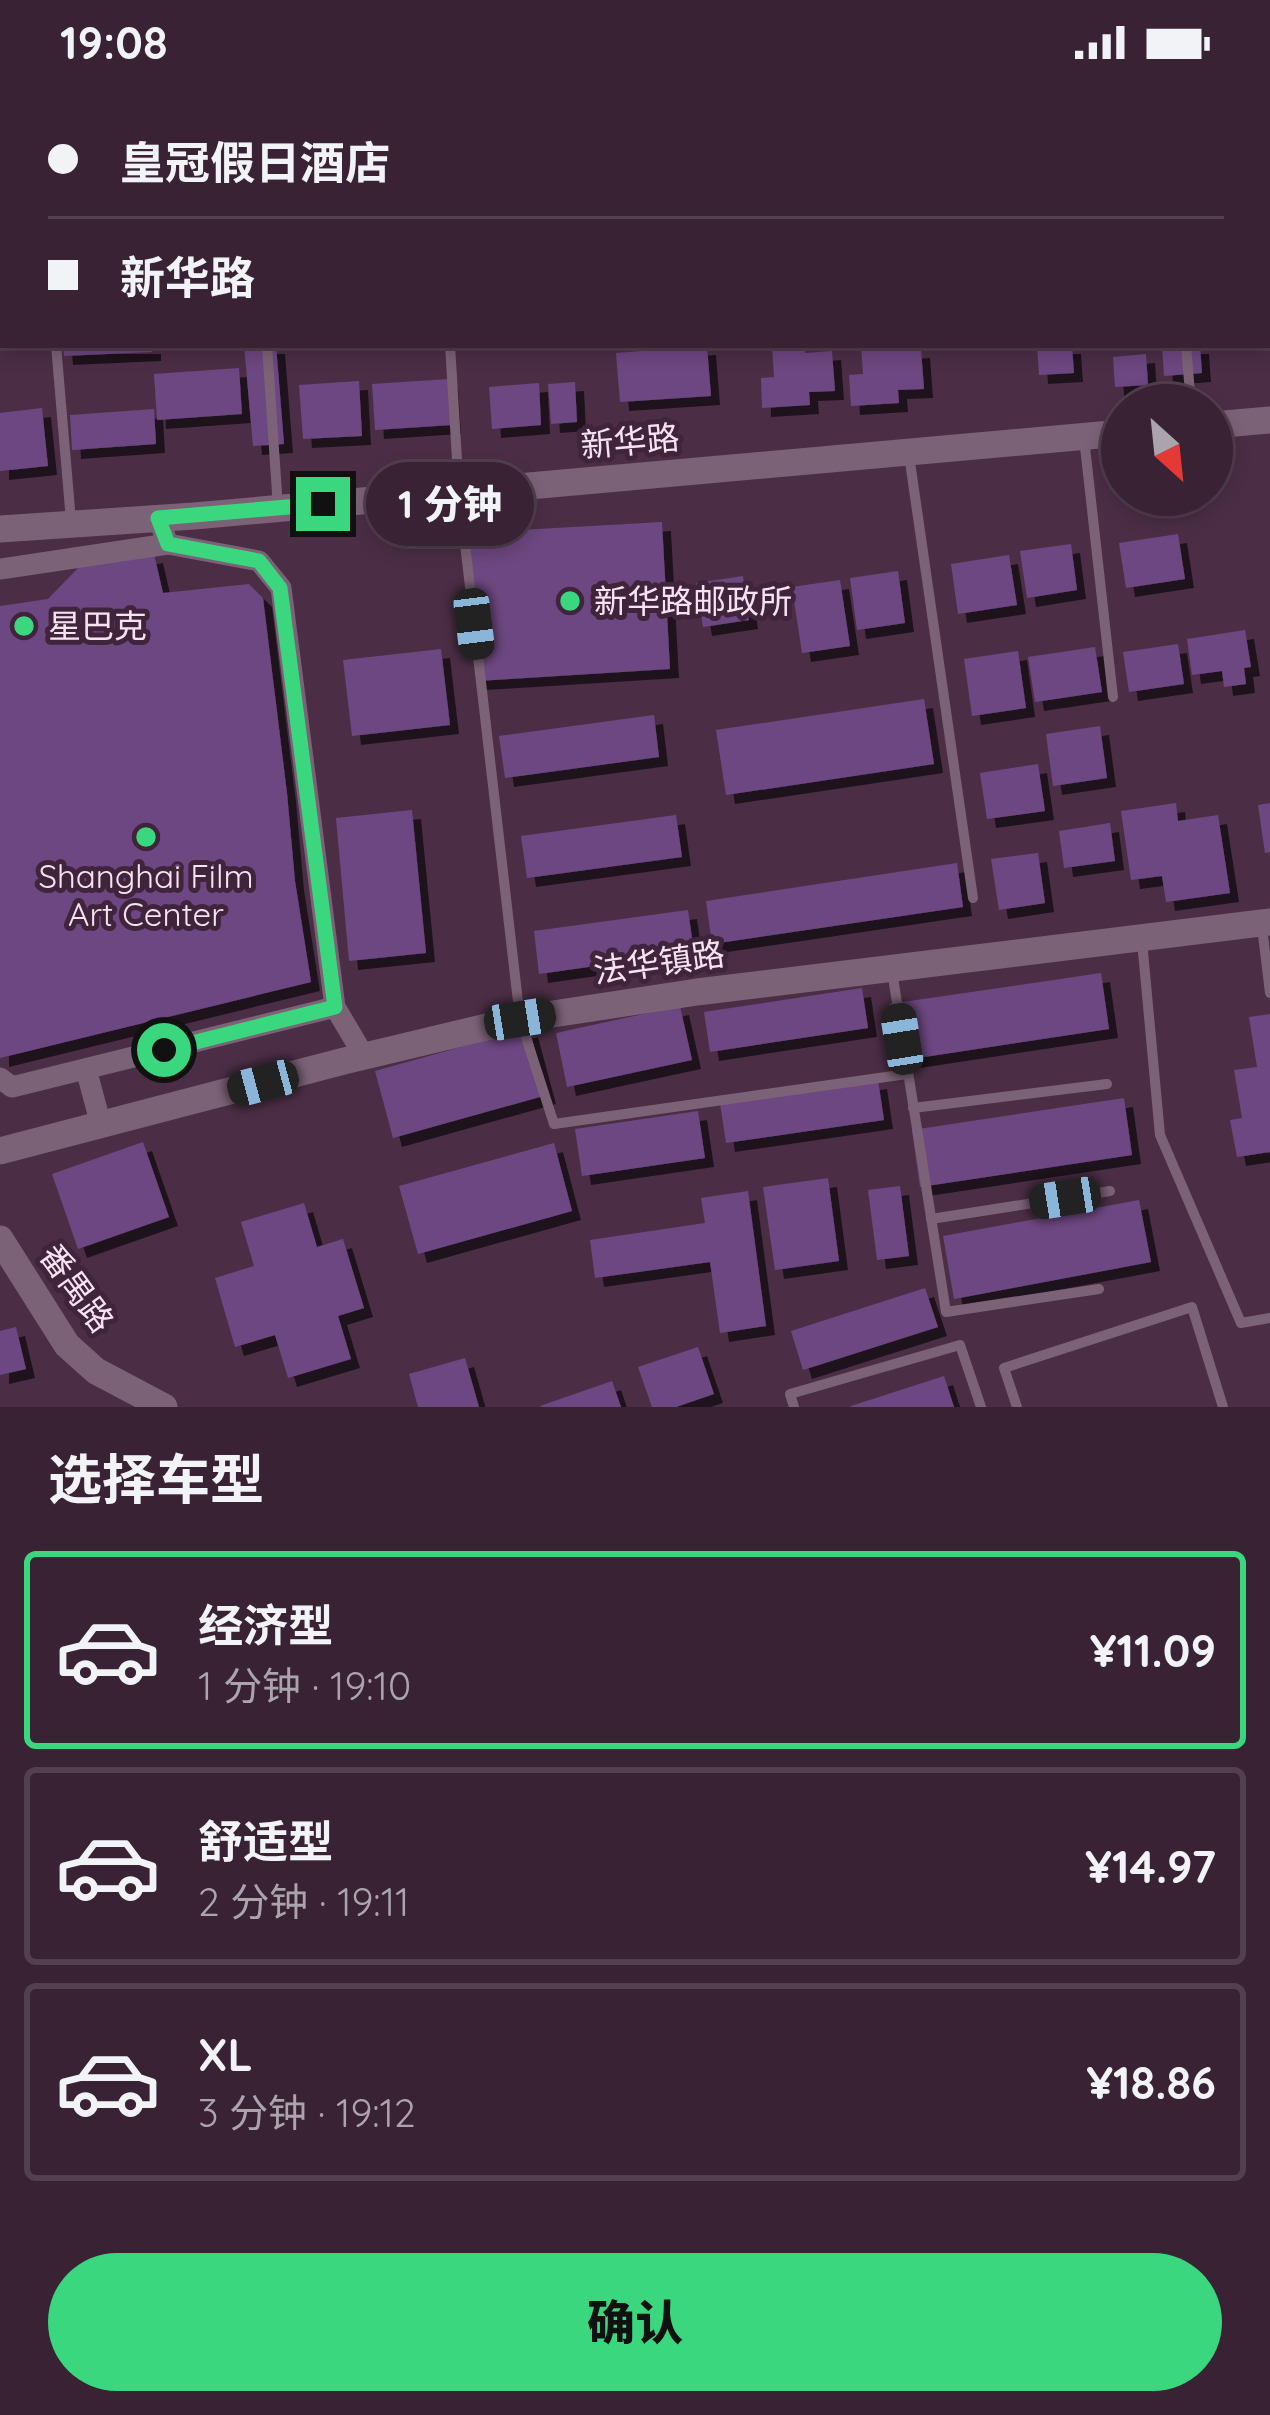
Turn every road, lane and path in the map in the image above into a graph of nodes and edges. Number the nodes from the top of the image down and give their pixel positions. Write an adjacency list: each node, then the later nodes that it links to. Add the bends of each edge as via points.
1 (56, 348): 13 (lane)
2 (267, 348): 12 (lane)
3 (450, 348): 11 (lane)
4 (1186, 348): 5 (lane)
5 (1189, 384)
6 (1270, 420): 7 (street)
7 (1233, 423)
8 (1101, 435): 9 (street, 新华路)
9 (1084, 436): 10 (street, 新华路); 17 (lane)
10 (909, 452): 11 (street, 新华路); 18 (lane)
11 (459, 492): 12 (street, 新华路); 24 (lane)
12 (278, 508): 15 (street, 新华路)
13 (71, 524): 14 (street, 新华路); 15 (street, 新华路)
14 (0, 529)
15 (163, 531): 16 (street); 23 (street, via 259,561 280,588)
16 (0, 569)
17 (1113, 697)
18 (973, 898)
19 (1266, 923): 20 (street, 法华镇路); 22 (lane)
20 (1142, 939): 21 (street, 法华镇路); 37 (lane, via 1160,1135 1241,1323)
21 (891, 968): 24 (street, 法华镇路); 27 (lane)
22 (1270, 993)
23 (335, 1007): 25 (street); 26 (street)
24 (520, 1019): 25 (street, 法华镇路); 27 (lane, via 554,1124)
25 (364, 1056): 31 (street, 法华镇路)
26 (86, 1069): 28 (street, via 12,1088); 31 (street)
27 (907, 1074): 30 (lane)
28 (0, 1078)
29 (1107, 1084): 30 (lane)
30 (913, 1108): 34 (lane)
31 (100, 1125): 32 (street, 法华镇路)
32 (0, 1151)
33 (1110, 1191): 34 (lane)
34 (932, 1219): 36 (lane, via 946,1312)
35 (0, 1239): 38 (street, 番禺路, via 67,1345 96,1371)
36 (1099, 1288)
37 (1270, 1318)
38 (164, 1407)
39 (794, 1407): 40 (lane, via 790,1394 960,1345)
40 (981, 1407)
41 (1017, 1407): 42 (lane, via 1004,1368 1192,1307)
42 (1223, 1407)

